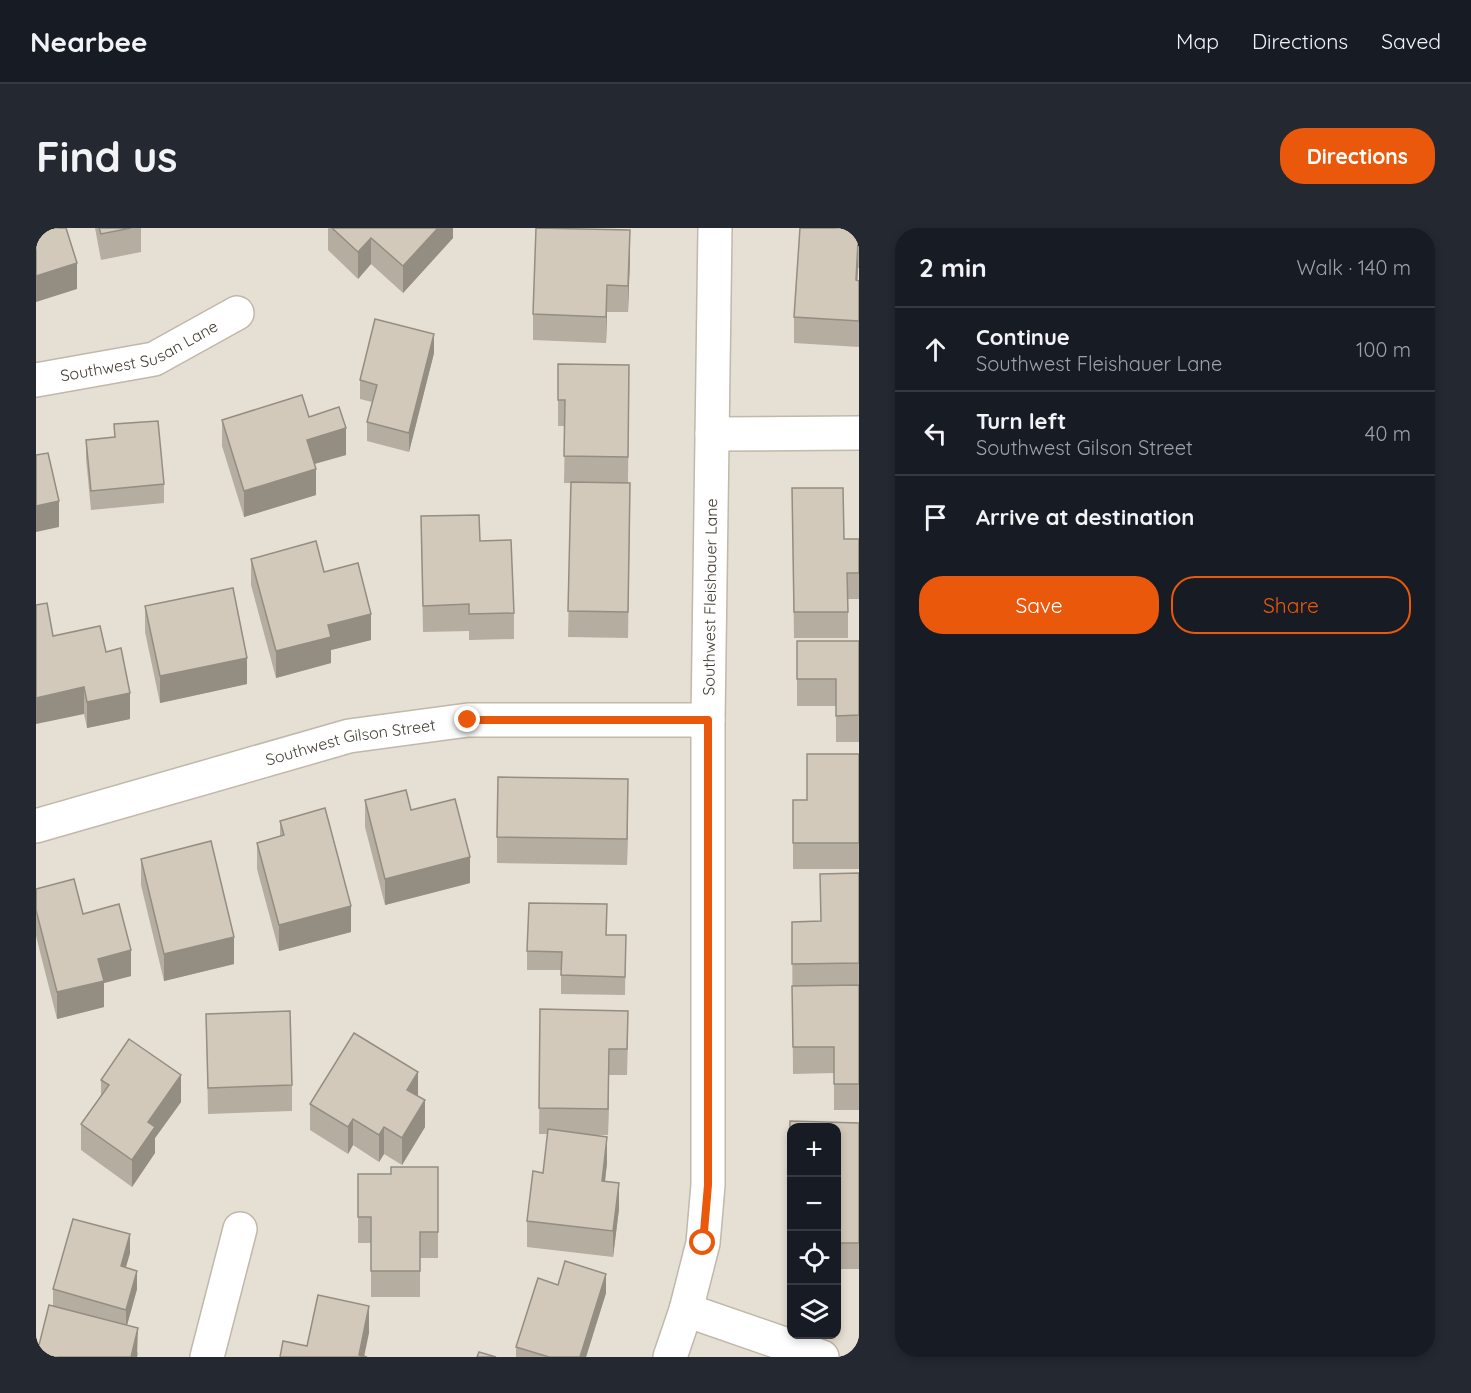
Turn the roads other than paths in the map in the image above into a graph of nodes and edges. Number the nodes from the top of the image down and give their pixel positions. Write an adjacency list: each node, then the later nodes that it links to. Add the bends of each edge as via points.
1 (715, 228): 5 (street, Southwest Fleishauer Lane)
2 (237, 313): 3 (street, Southwest Susan Lane, via 154,359)
3 (36, 380)
4 (859, 433): 5 (street)
5 (712, 434): 6 (street, Southwest Fleishauer Lane)
6 (708, 720): 7 (street, Southwest Gilson Street, via 468,720 348,736); 9 (street, Southwest Fleishauer Lane, via 708,1185 703,1243)
7 (36, 826)
8 (240, 1229): 10 (street)
9 (686, 1310): 11 (street, Southwest Fleishauer Lane); 12 (street)
10 (207, 1357)
11 (670, 1357)
12 (822, 1357)

